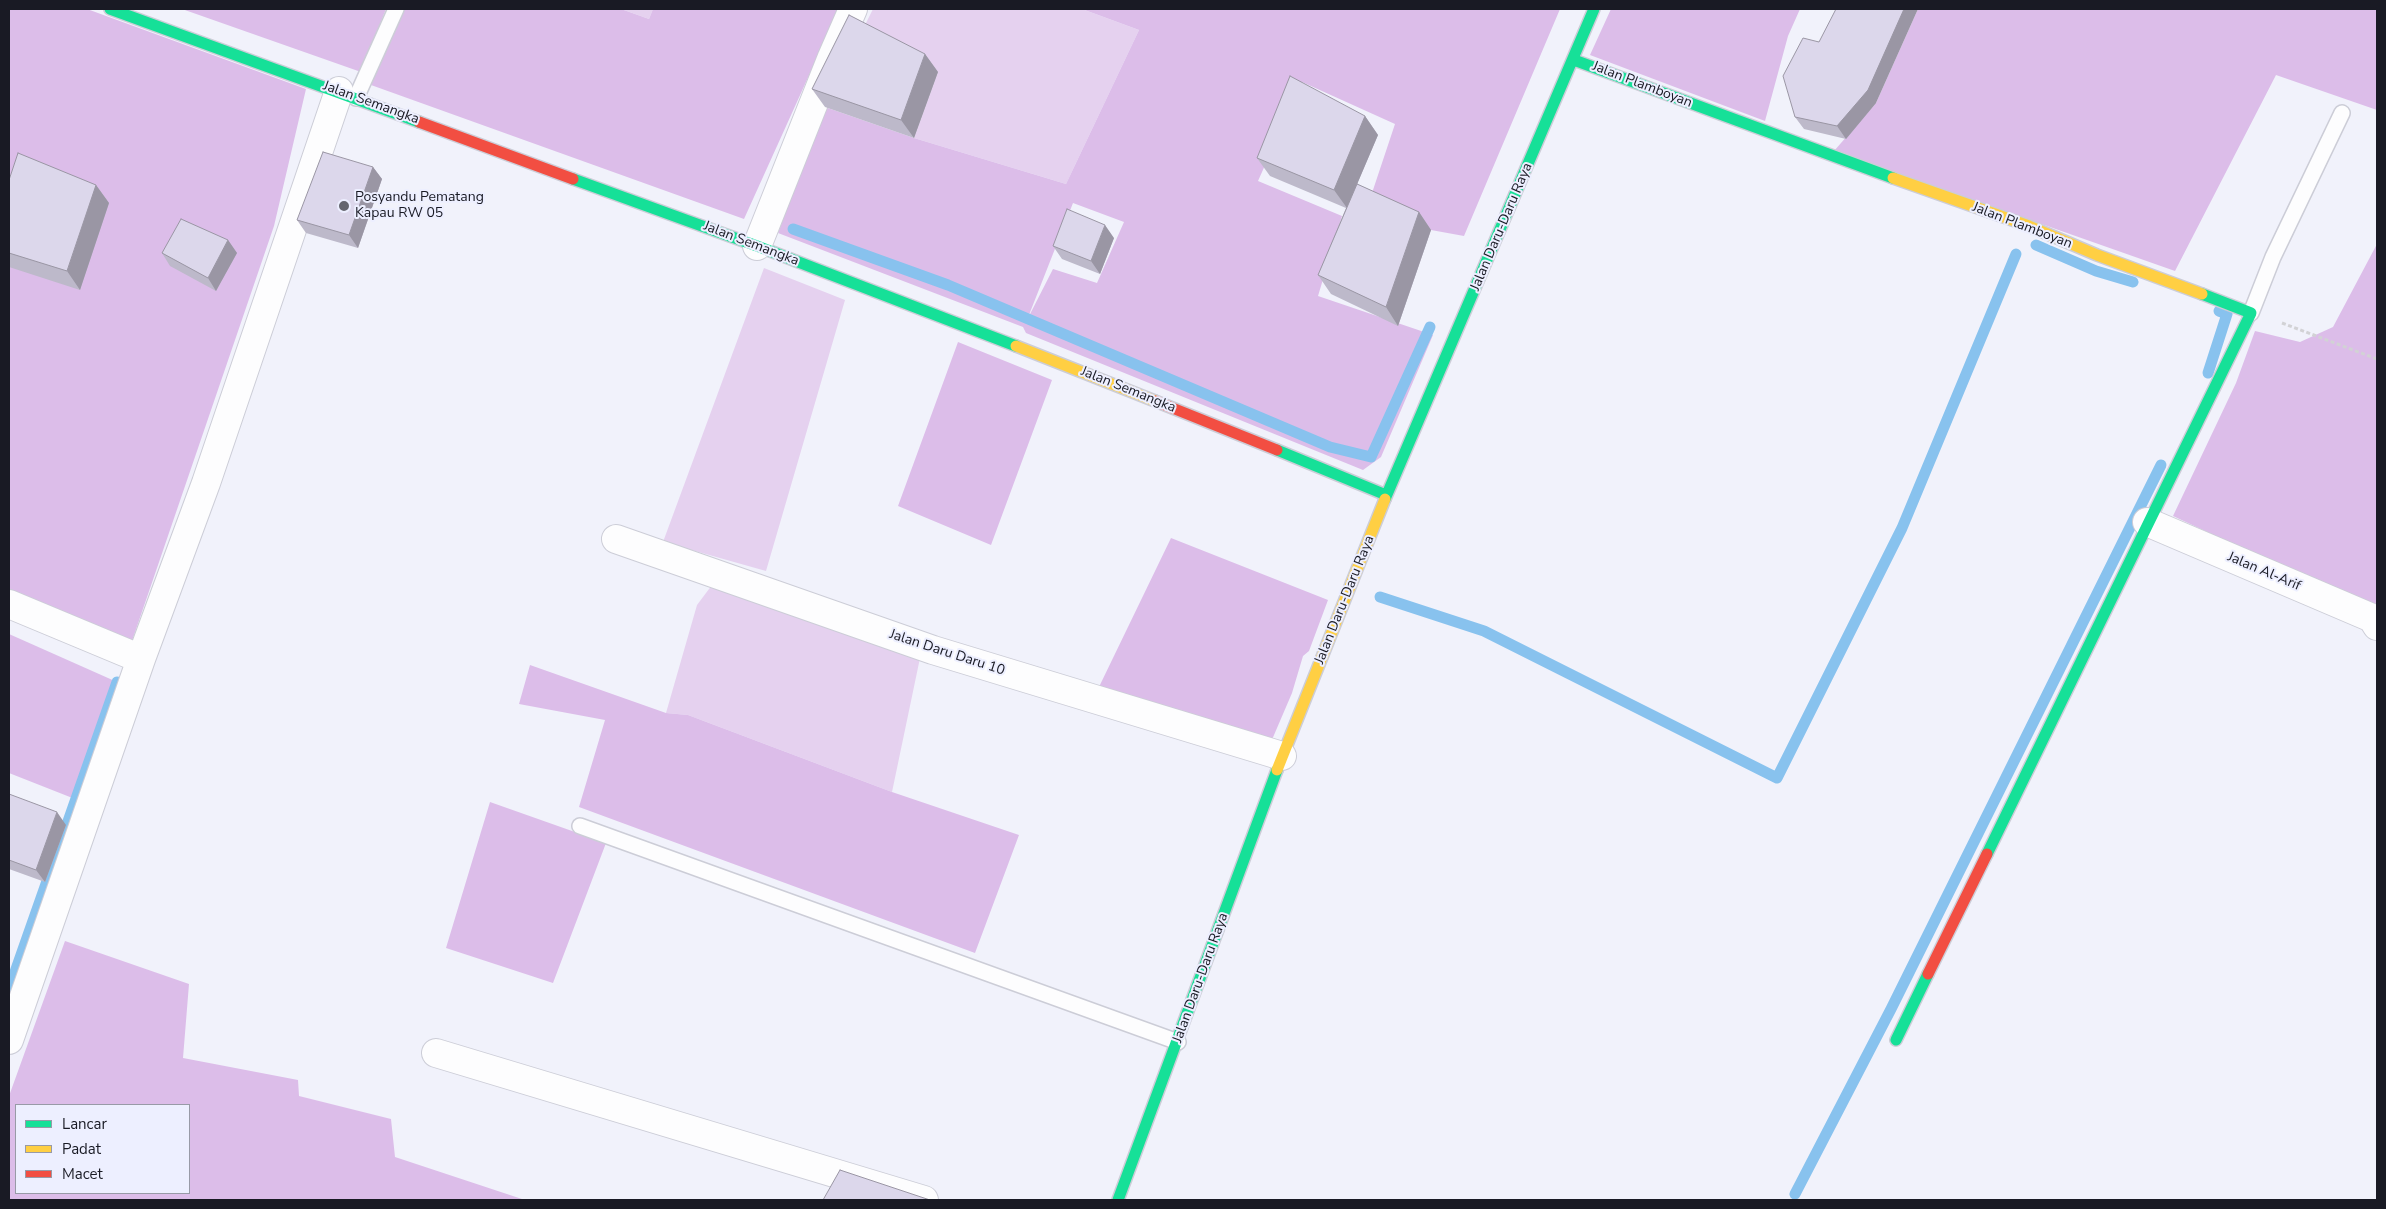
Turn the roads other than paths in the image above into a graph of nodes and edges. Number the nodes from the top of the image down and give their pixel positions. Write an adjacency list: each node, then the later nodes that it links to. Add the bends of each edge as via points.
1 (110, 9): 6 (street, Jalan Semangka)
2 (396, 9): 6 (lane)
3 (853, 9): 8 (street)
4 (1594, 9): 5 (street, Jalan Daru-Daru Raya)
5 (1574, 60): 9 (street, Jalan Plamboyan, via 2029,226 2097,256); 10 (street, Jalan Daru-Daru Raya)
6 (348, 95): 8 (street, Jalan Semangka); 15 (street)
7 (2342, 114): 9 (lane, via 2273,257)
8 (756, 246): 10 (street, Jalan Semangka, via 1089,374)
9 (2251, 312): 11 (street)
10 (1386, 494): 16 (street, Jalan Daru-Daru Raya)
11 (2147, 522): 14 (street, Jalan Al-Arif, via 2372,618); 19 (street)
12 (616, 539): 16 (street, Jalan Daru Daru 10, via 933,650)
13 (9, 604): 15 (street)
14 (2377, 626)
15 (141, 659): 18 (street)
16 (1282, 756): 20 (street, Jalan Daru-Daru Raya)
17 (580, 826): 20 (lane)
18 (9, 1040)
19 (1896, 1040)
20 (1178, 1042): 23 (street, Jalan Daru-Daru Raya)
21 (436, 1053): 22 (street)
22 (924, 1200)
23 (1118, 1200)

